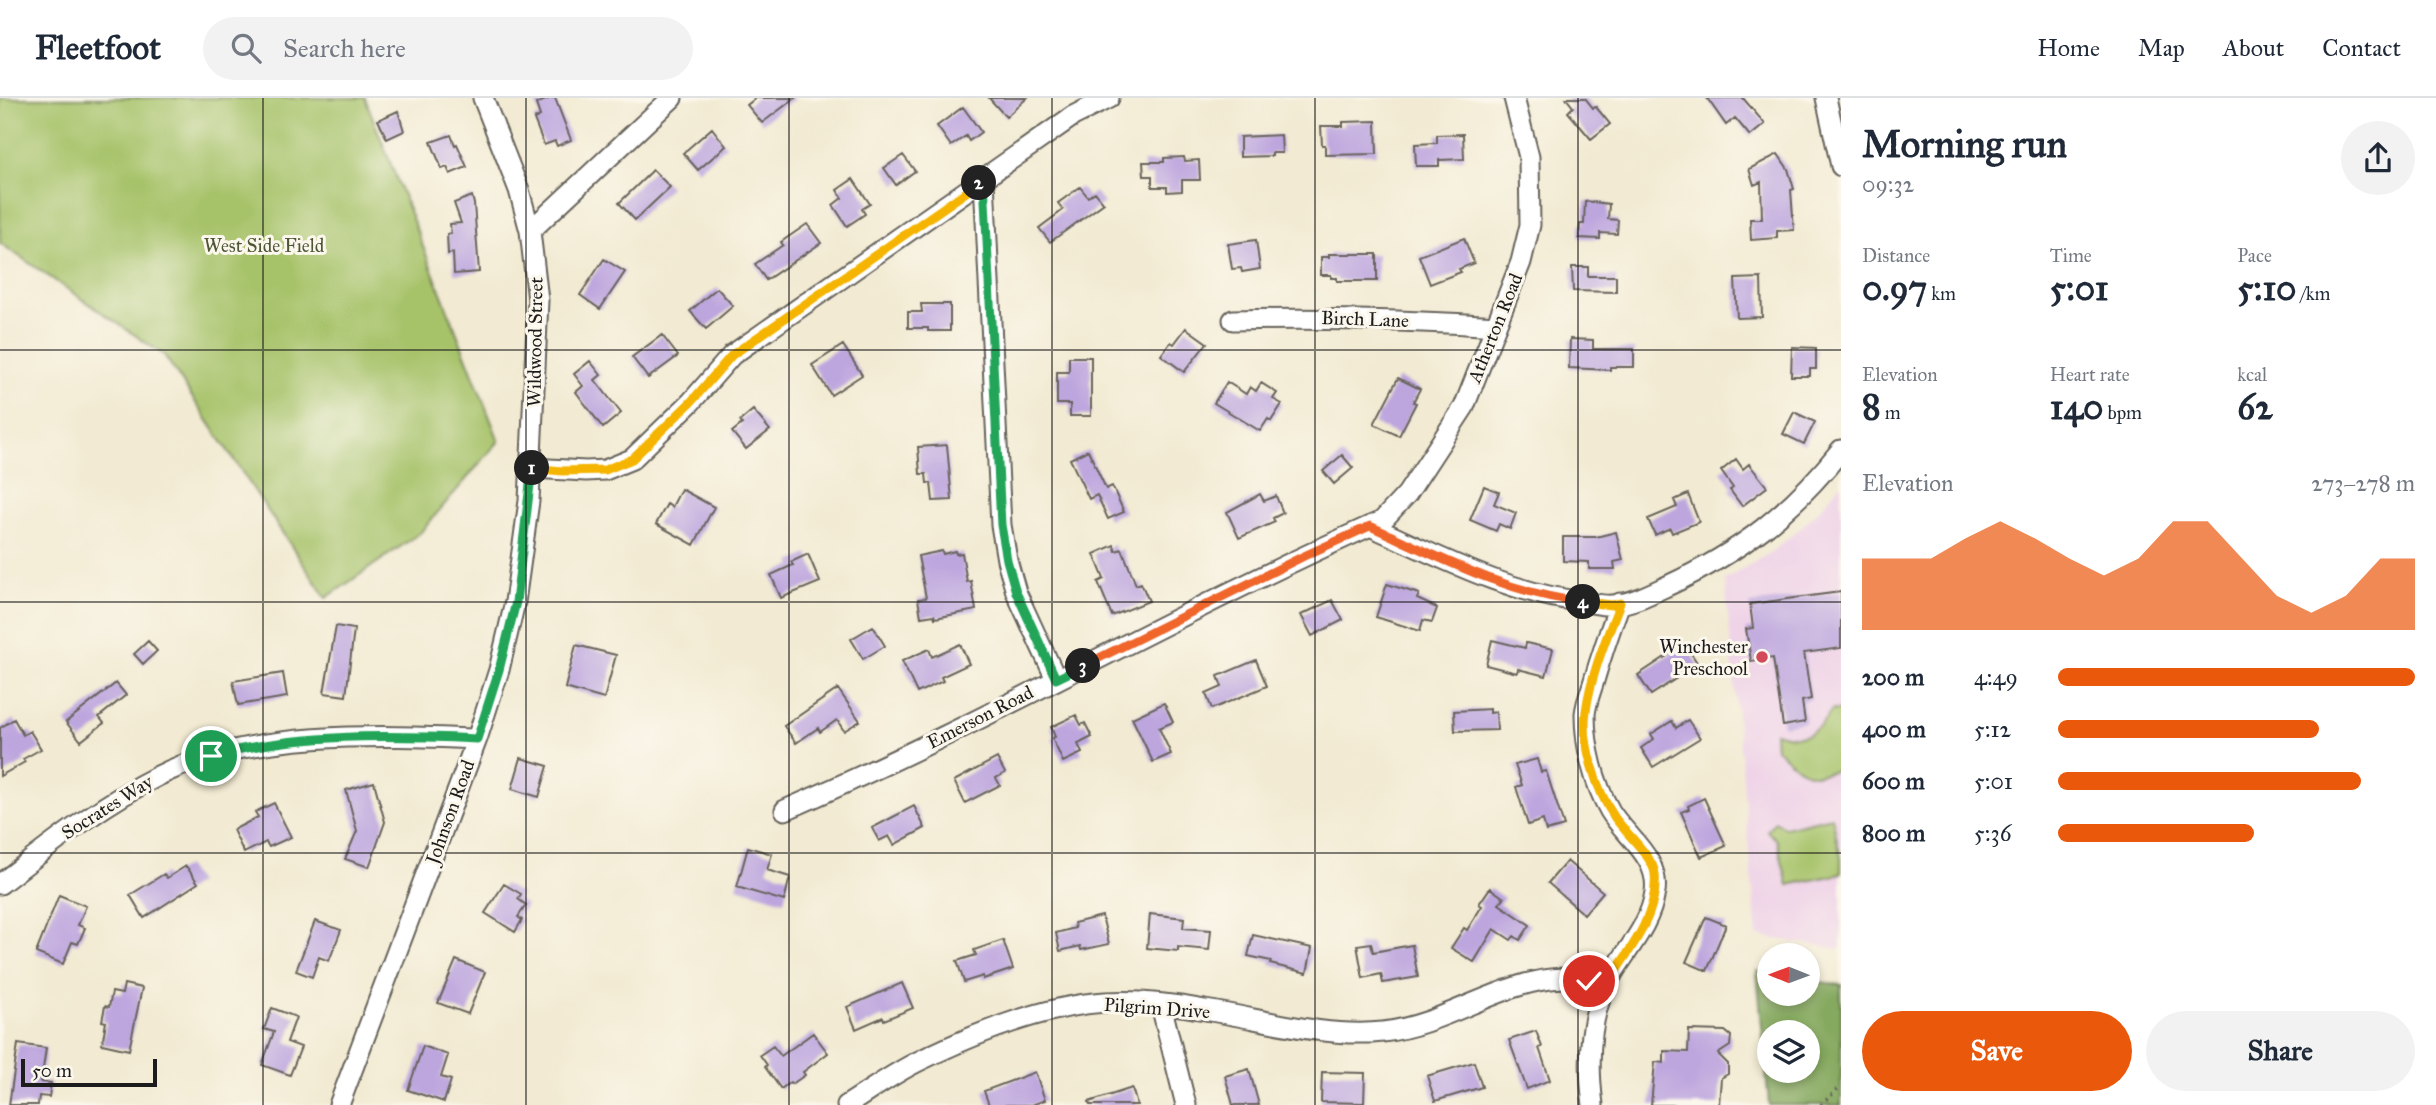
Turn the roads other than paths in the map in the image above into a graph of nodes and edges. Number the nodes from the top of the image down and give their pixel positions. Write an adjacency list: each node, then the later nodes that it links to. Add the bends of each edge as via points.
1 (482, 98): 10 (street, Wildwood Street)
2 (672, 98): 10 (street)
3 (1087, 98): 7 (street)
4 (1109, 98): 7 (street)
5 (1514, 98): 12 (street, Atherton Road, via 1529,157 1530,225)
6 (1826, 98): 8 (street)
7 (1073, 116): 9 (street)
8 (1841, 166)
9 (984, 180): 14 (street, via 732,355 632,459 605,470); 17 (street, via 1001,525 1016,592)
10 (530, 230): 14 (street, Wildwood Street, via 538,299)
11 (1233, 320): 12 (street, Birch Lane, via 1319,318)
12 (1496, 326): 15 (street, Atherton Road, via 1464,407 1407,494 1382,521)
13 (1841, 450): 16 (street, via 1773,523 1708,568)
14 (531, 468): 18 (street, Johnson Road, via 516,602)
15 (1370, 526): 16 (street, via 1506,584 1557,599); 17 (street, Emerson Road)
16 (1620, 603): 21 (street, via 1585,712 1587,744 1610,811 1655,871 1655,892 1647,919)
17 (1056, 679): 19 (street, Emerson Road)
18 (477, 739): 20 (street, Socrates Way, via 328,737 211,756 160,774 109,803); 23 (street, Johnson Road)
19 (785, 810)
20 (0, 884)
21 (1606, 985): 22 (street, Pilgrim Drive, via 1567,978 1535,982 1444,1017 1400,1030 1367,1032 1308,1028); 26 (street, via 1592,1031)
22 (1161, 1005): 24 (street, Pilgrim Drive, via 1105,1002 1061,1008 994,1029 918,1061); 25 (street)
23 (339, 1105)
24 (847, 1105)
25 (1186, 1105)
26 (1593, 1105)

